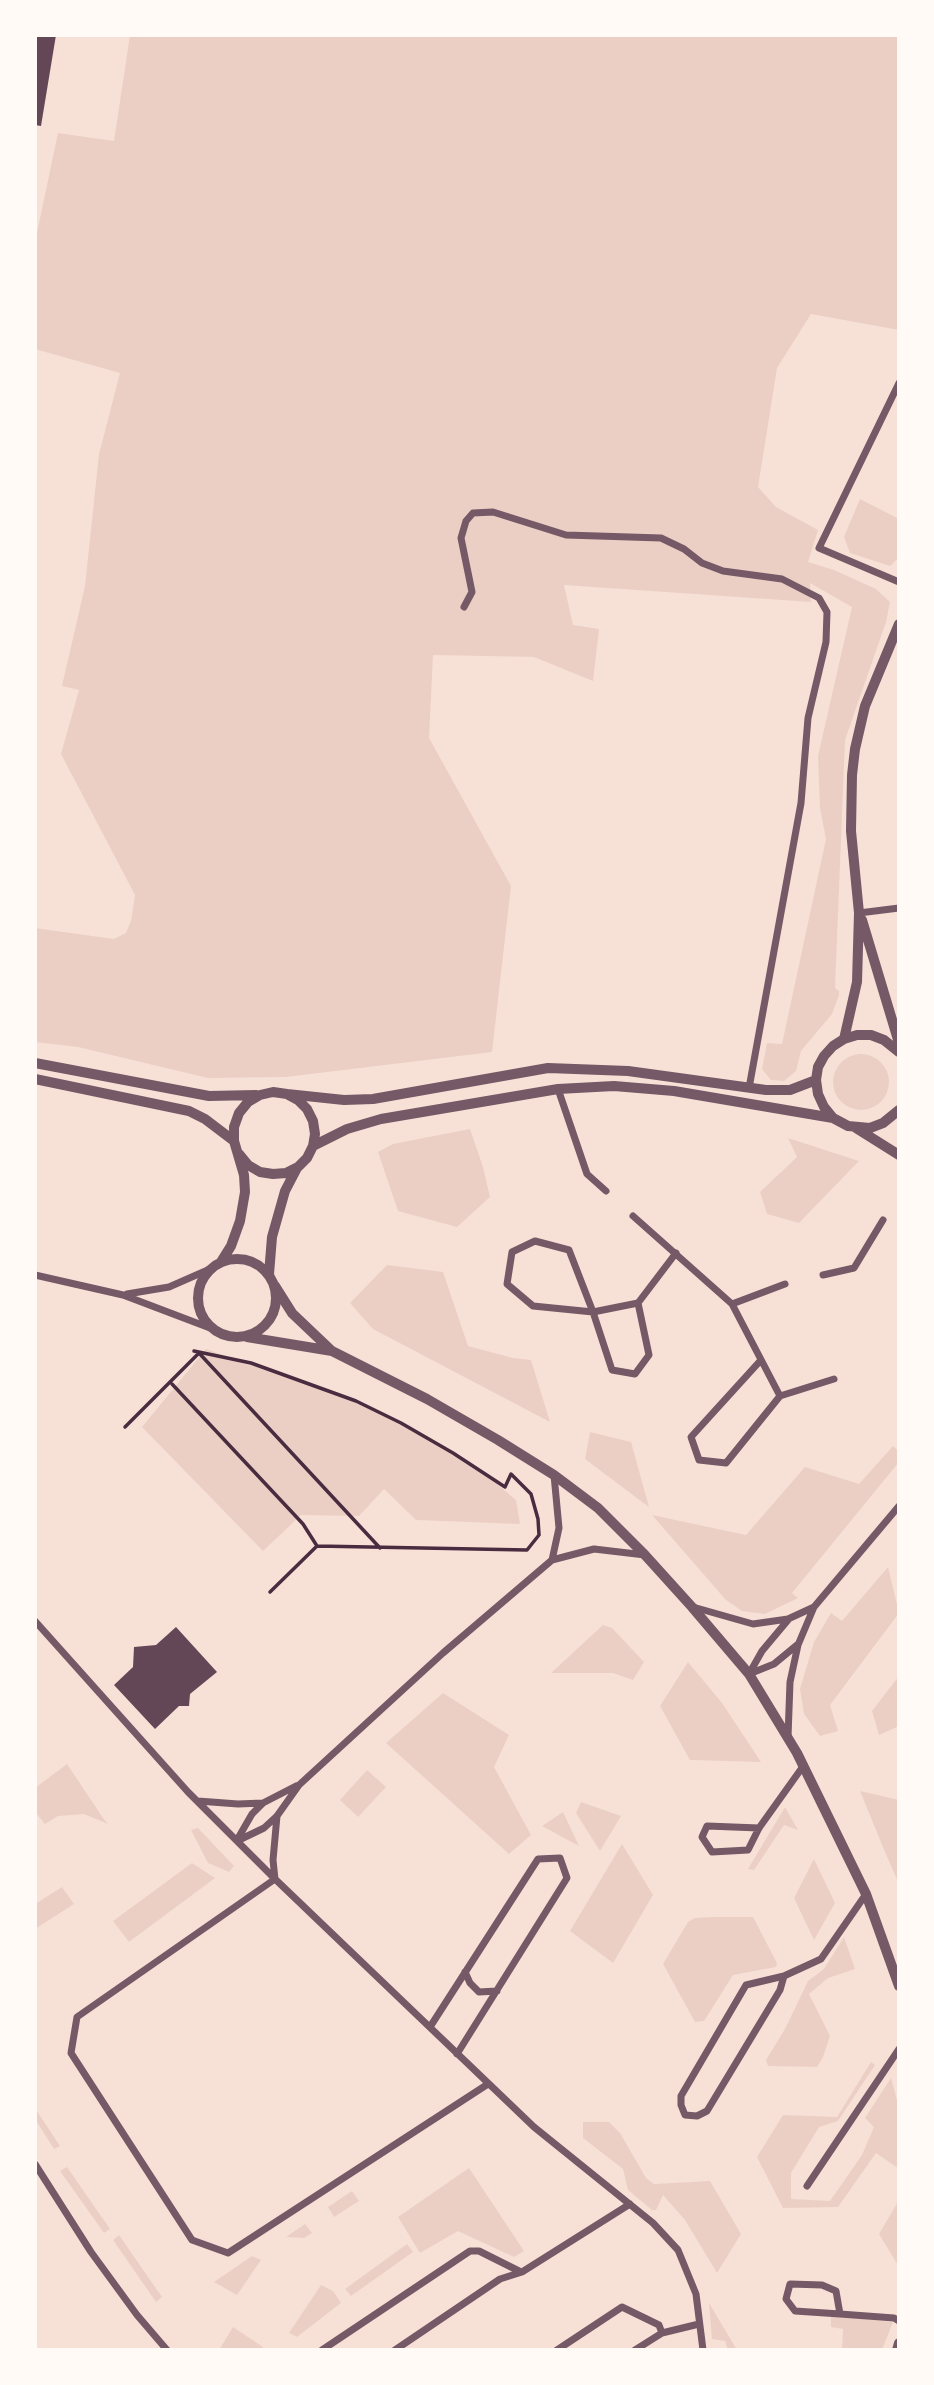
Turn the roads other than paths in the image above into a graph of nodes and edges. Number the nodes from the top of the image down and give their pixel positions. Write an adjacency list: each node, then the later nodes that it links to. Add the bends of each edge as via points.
1 (899, 383): 2 (street, via 819,548)
2 (899, 582)
3 (464, 607): 13 (street, via 472,592 461,538 466,521 472,513 493,512 566,535 661,538 723,571 782,579 819,598 827,612 826,642 808,719 801,803)
4 (899, 624): 6 (street, via 865,706 855,749 851,831)
5 (899, 908): 6 (street)
6 (859, 913): 7 (street, via 857,982); 8 (street)
7 (844, 1039): 9 (street, via 871,1035); 12 (street, via 824,1056)
8 (899, 1043)
9 (899, 1052)
10 (35, 1063): 16 (street, via 209,1096)
11 (35, 1079): 20 (street, via 189,1111)
12 (816, 1080): 13 (street, via 790,1090); 18 (street, via 818,1094)
13 (749, 1088): 15 (street, via 628,1071 548,1068 373,1099)
14 (558, 1089): 18 (street, via 674,1090); 21 (street, via 381,1119); 25 (street, via 587,1174)
15 (287, 1094): 16 (street); 21 (street, via 307,1109 313,1121)
16 (260, 1095): 20 (street, via 239,1113)
17 (899, 1110): 19 (street, via 883,1124)
18 (833, 1118): 19 (street)
19 (856, 1127): 23 (street)
20 (234, 1141): 22 (street)
21 (313, 1146): 24 (street)
22 (239, 1154): 24 (street, via 248,1165 273,1174); 29 (street, via 245,1192 240,1221)
23 (899, 1155)
24 (298, 1167): 31 (street, via 285,1191 272,1237)
25 (606, 1191)
26 (633, 1216): 28 (street)
27 (883, 1220): 33 (street, via 854,1268)
28 (676, 1253): 37 (street); 38 (street)
29 (222, 1262): 30 (street); 31 (street, via 247,1260)
30 (210, 1269): 36 (street, via 169,1287); 40 (street, via 198,1292 198,1305)
31 (269, 1274): 35 (street)
32 (35, 1275): 36 (street)
33 (823, 1275)
34 (785, 1284): 38 (street)
35 (275, 1286): 41 (street, via 275,1312 269,1323); 42 (street, via 292,1313)
36 (122, 1294): 40 (street)
37 (638, 1303): 39 (street); 39 (street, via 649,1355 635,1374 612,1370)
38 (732, 1304): 43 (street)
39 (593, 1312): 39 (street, via 569,1251 535,1241 512,1252 507,1284 533,1306)
40 (210, 1328): 41 (street, via 221,1335)
41 (247, 1337): 42 (street)
42 (332, 1351): 46 (street, via 427,1399)
43 (761, 1360): 45 (street); 45 (street, via 691,1437 699,1460 726,1463)
44 (834, 1379): 45 (street)
45 (780, 1396)
46 (554, 1475): 48 (street, via 598,1508); 49 (street, via 559,1528)
47 (899, 1506): 51 (street)
48 (645, 1555): 49 (street, via 594,1549); 50 (street)
49 (552, 1560): 58 (street)
50 (692, 1607): 52 (street, via 753,1624); 55 (street)
51 (814, 1607): 52 (street); 54 (street)
52 (788, 1619): 55 (street)
53 (35, 1621): 59 (street)
54 (798, 1645): 55 (street, via 774,1664); 56 (street, via 790,1682)
55 (749, 1674): 56 (street)
56 (788, 1738): 57 (street)
57 (804, 1765): 62 (street); 65 (street)
58 (299, 1785): 60 (street); 61 (street)
59 (198, 1801): 60 (street); 63 (street)
60 (263, 1802): 63 (street)
61 (277, 1816): 63 (street); 64 (street)
62 (759, 1828): 62 (street, via 707,1826 702,1837 712,1852 748,1850)
63 (237, 1841): 64 (street)
64 (275, 1879): 70 (street); 73 (street, via 78,2017 71,2053 192,2239 229,2253)
65 (866, 1894): 67 (street, via 821,1959); 68 (street)
66 (465, 1972): 69 (street, via 480,1992); 69 (street, via 538,1859 560,1858 567,1878); 70 (street)
67 (784, 1976): 67 (street, via 746,1985 681,2096 685,2115 707,2111)
68 (899, 1986)
69 (497, 1992): 72 (street)
70 (430, 2027): 72 (street)
71 (899, 2049): 75 (street)
72 (457, 2054): 73 (street)
73 (488, 2084): 76 (street)
74 (35, 2164): 83 (street, via 91,2252)
75 (807, 2186)
76 (630, 2204): 77 (street); 80 (street, via 678,2250 696,2294)
77 (522, 2272): 84 (street, via 470,2251); 85 (street, via 500,2279)
78 (840, 2315): 78 (street, via 795,2311 786,2299 790,2284 822,2285 836,2291); 79 (street)
79 (899, 2321)
80 (699, 2324): 81 (street); 88 (street)
81 (662, 2333): 86 (street, via 659,2325 622,2307); 87 (street)
82 (899, 2343): 89 (street)
83 (167, 2350)
84 (323, 2350)
85 (395, 2350)
86 (557, 2350)
87 (635, 2350)
88 (704, 2350)
89 (897, 2350)

